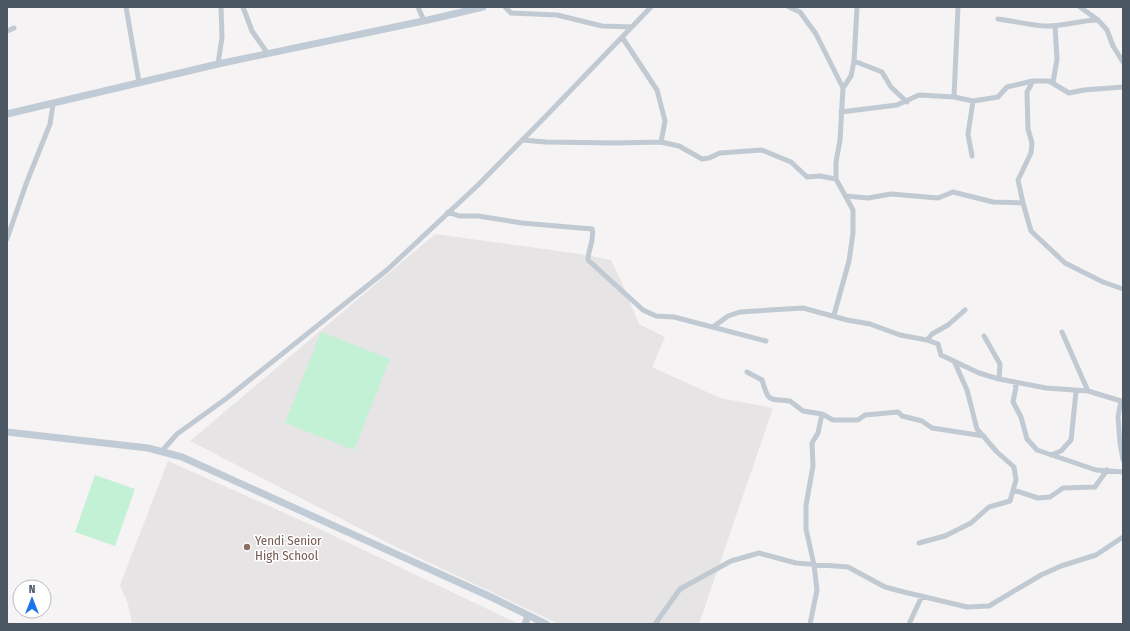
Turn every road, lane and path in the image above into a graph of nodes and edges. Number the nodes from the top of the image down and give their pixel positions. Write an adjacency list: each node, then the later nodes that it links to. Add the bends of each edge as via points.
1 (126, 7): 25 (street)
2 (221, 7): 23 (street, via 222,37)
3 (243, 7): 20 (street, via 252,31)
4 (418, 7): 14 (street)
5 (483, 7): 14 (main road)
6 (505, 7): 16 (street, via 511,13 557,15 602,26)
7 (651, 7): 16 (street)
8 (789, 7): 28 (street, via 800,12 816,34)
9 (857, 7): 21 (street)
10 (958, 7): 29 (street)
11 (1080, 7): 13 (street)
12 (998, 19): 15 (street)
13 (1098, 20): 15 (street, via 1083,20); 22 (street, via 1107,30)
14 (424, 21): 20 (main road)
15 (1055, 26): 26 (street, via 1057,59)
16 (632, 27): 19 (street)
17 (14, 28): 18 (street)
18 (7, 32)
19 (622, 37): 35 (street); 36 (street, via 657,90 665,121)
20 (268, 54): 23 (main road)
21 (854, 61): 28 (street, via 851,76); 31 (street, via 882,72 891,86)
22 (1123, 62)
23 (218, 64): 25 (main road)
24 (1033, 81): 26 (street); 30 (street, via 1007,87 998,97); 40 (street, via 1027,92 1031,153 1018,180)
25 (139, 82): 32 (main road)
26 (1053, 82): 27 (street, via 1069,93)
27 (1123, 87)
28 (843, 88): 33 (street)
29 (954, 97): 30 (street); 31 (street, via 919,95)
30 (973, 101): 37 (street, via 968,134)
31 (907, 102): 33 (street, via 882,108)
32 (53, 104): 34 (main road); 42 (street, via 50,124)
33 (841, 112): 38 (street)
34 (7, 114)
35 (522, 140): 36 (street, via 617,144); 41 (street)
36 (661, 142): 38 (street, via 679,146 702,159 720,153 762,150 791,162 806,177)
37 (972, 156)
38 (836, 179): 39 (street)
39 (846, 196): 40 (street, via 868,198 891,194 938,198 953,192 993,202); 45 (street, via 853,210 851,250)
40 (1023, 203): 43 (street, via 1031,231 1065,263)
41 (448, 212): 46 (street, via 460,216 592,229 588,260 643,310 656,316 674,317); 61 (street, via 387,270 228,398 177,434)
42 (7, 240)
43 (1123, 289)
44 (965, 310): 49 (street)
45 (834, 316): 46 (street, via 803,308 740,312 728,316); 49 (street)
46 (713, 327): 50 (street)
47 (1062, 332): 55 (street)
48 (984, 336): 53 (street, via 1000,364)
49 (927, 340): 51 (street, via 938,344 942,355)
50 (766, 341)
51 (954, 361): 53 (street); 60 (street, via 967,390 977,429)
52 (747, 372): 58 (street, via 762,380 766,394 771,399 790,400 803,411)
53 (999, 379): 54 (street)
54 (1014, 382): 56 (street); 62 (street, via 1016,387 1013,402 1021,417 1027,439 1038,450)
55 (1088, 391): 56 (street); 57 (street)
56 (1076, 392): 62 (street, via 1071,440)
57 (1122, 401): 63 (street, via 1118,417)
58 (822, 414): 60 (street, via 833,420 853,421 865,415 898,412 902,416 922,421 932,428); 69 (street, via 818,433 812,443 813,466 806,505 806,529)
59 (7, 432): 61 (main road)
60 (984, 436): 66 (street, via 1014,467 1016,480)
61 (161, 452): 71 (main road, via 207,468)
62 (1051, 455): 64 (street, via 1096,470)
63 (1123, 460)
64 (1107, 470): 65 (street); 66 (street, via 1095,487 1063,488 1050,497 1038,498)
65 (1123, 472)
66 (1013, 490): 68 (street, via 1010,501 989,507 970,523 945,536)
67 (1123, 537): 70 (street, via 1096,555 1041,574 988,606 967,607)
68 (919, 543)
69 (814, 564): 70 (street, via 848,567 885,586); 74 (street, via 796,563 759,553 731,561 680,590); 75 (street, via 817,590)
70 (922, 596): 76 (street)
71 (528, 616): 72 (street); 73 (main road)
72 (525, 624)
73 (546, 624)
74 (655, 624)
75 (810, 624)
76 (909, 624)

